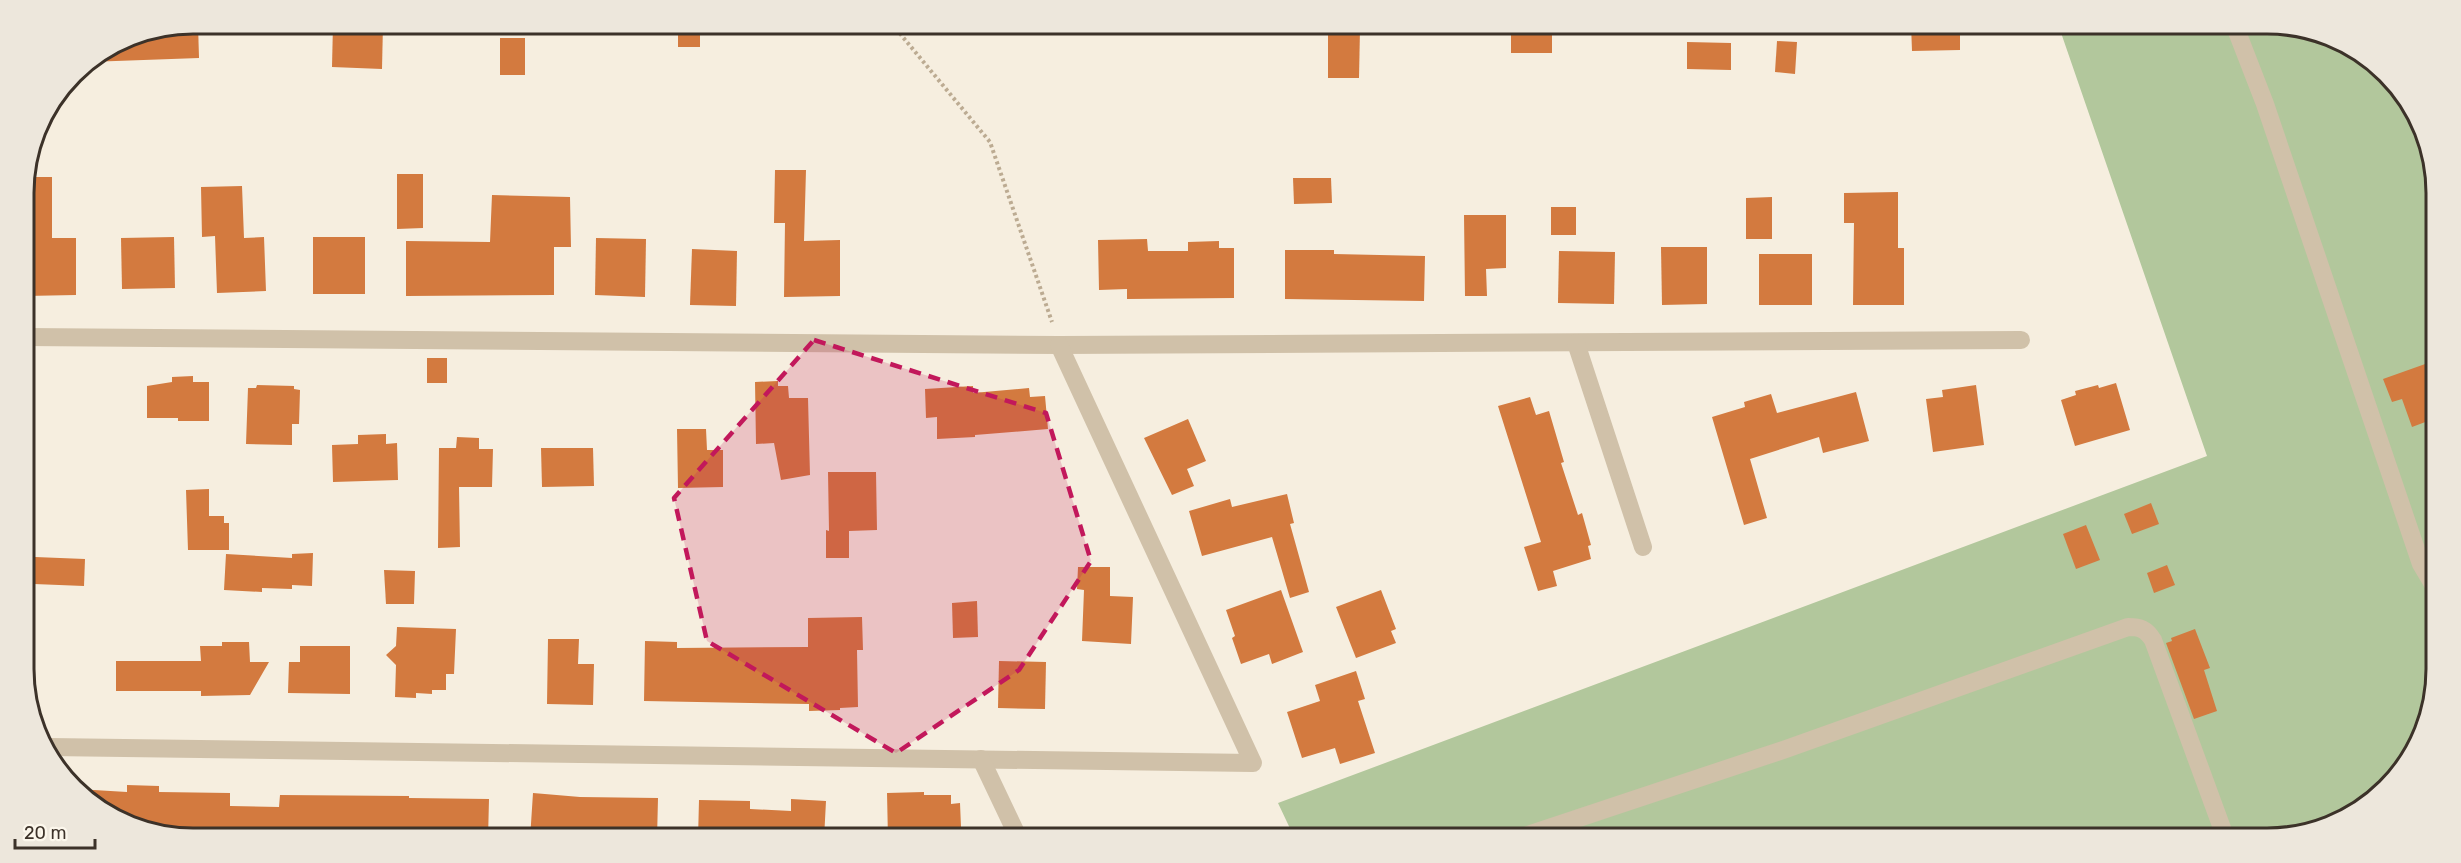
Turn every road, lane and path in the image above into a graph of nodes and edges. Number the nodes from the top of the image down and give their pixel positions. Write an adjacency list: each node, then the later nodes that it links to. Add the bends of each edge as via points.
1 (901, 35): 6 (path, via 990,142)
2 (2238, 35): 8 (street)
3 (35, 337): 6 (street)
4 (2021, 340): 5 (street)
5 (1576, 343): 6 (street); 7 (street)
6 (1059, 345): 10 (street, via 1253,763)
7 (1643, 547)
8 (2427, 574)
9 (55, 747): 10 (street)
10 (981, 759): 11 (street)
11 (1014, 828)
12 (1549, 828): 13 (street, via 1786,749 2128,627 2138,627 2148,631 2153,639)
13 (2222, 828)

